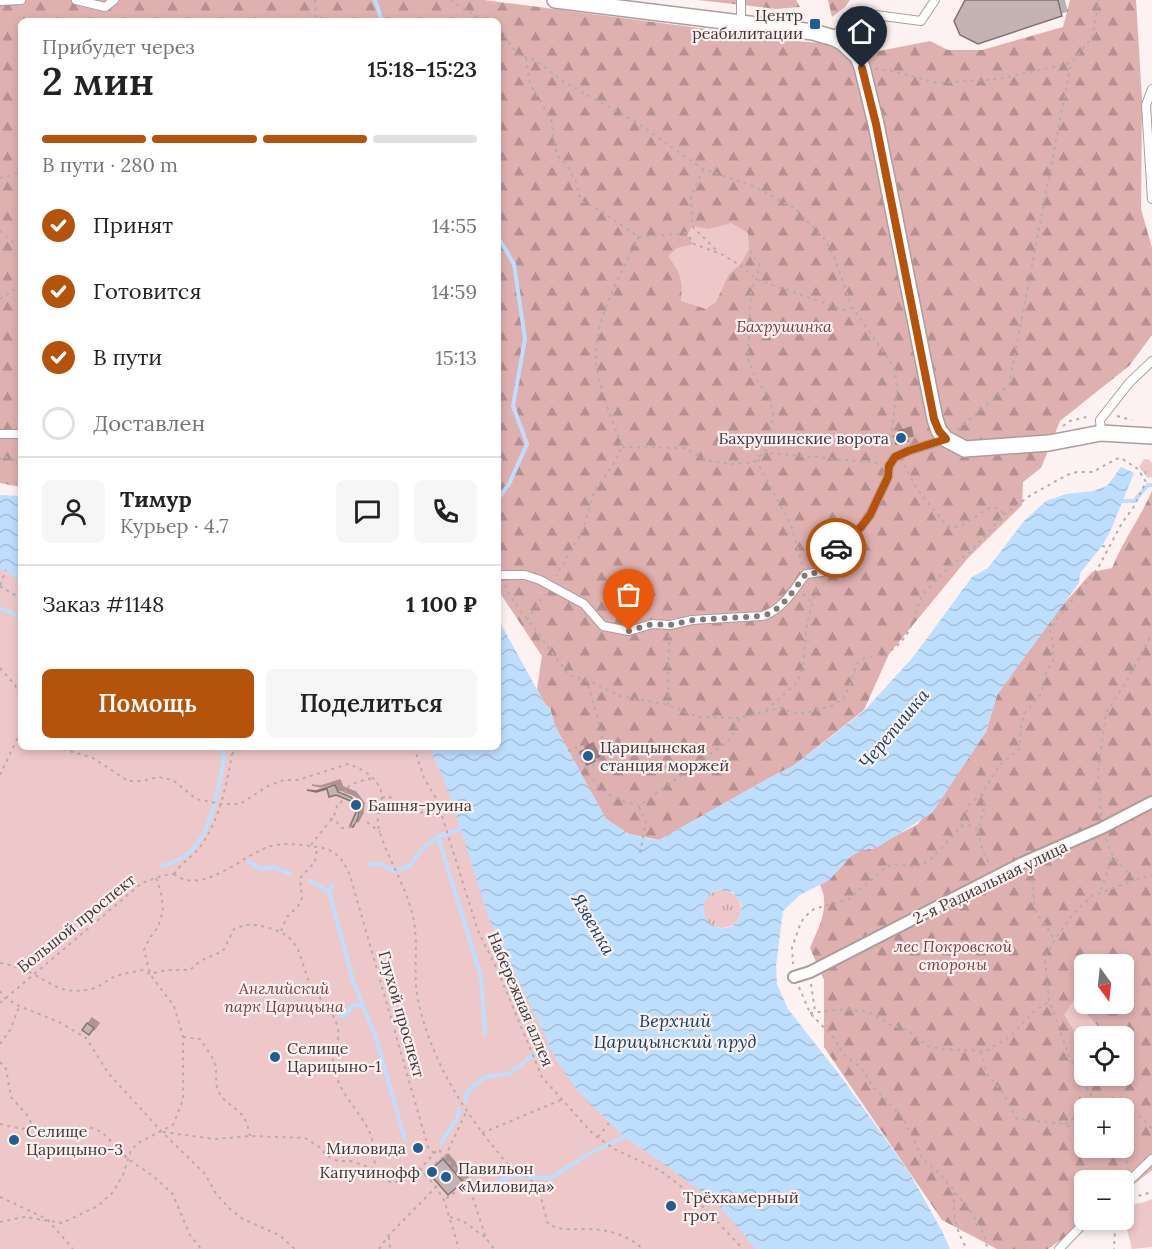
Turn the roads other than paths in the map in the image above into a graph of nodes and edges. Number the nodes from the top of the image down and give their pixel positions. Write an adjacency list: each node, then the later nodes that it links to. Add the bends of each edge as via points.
1 (21, 0): 7 (lane)
2 (76, 0): 3 (lane, via 105,8)
3 (114, 0)
4 (555, 0): 8 (street)
5 (741, 0): 8 (lane)
6 (934, 0): 9 (lane, via 921,21 853,12)
7 (0, 1)
8 (741, 23): 9 (street)
9 (834, 38): 16 (street, via 850,48 862,68 934,419 939,431)
10 (1152, 89): 11 (lane, via 1146,105)
11 (1152, 199)
12 (1152, 361): 13 (lane, via 1100,420)
13 (1101, 433): 16 (street, via 1049,443 978,449 965,449); 17 (street)
14 (0, 434): 15 (lane)
15 (18, 434)
16 (951, 436): 18 (lane, via 895,457 861,527 838,546 822,572 806,574 770,614 652,624 629,631 603,626 584,604 540,580 525,575)
17 (1152, 436)
18 (502, 575)
19 (1152, 801): 20 (street, 2-я Радиальная улица)
20 (794, 977)
21 (1152, 1159): 22 (lane)
22 (1134, 1177)
23 (1078, 1230): 24 (lane)
24 (1059, 1249)

